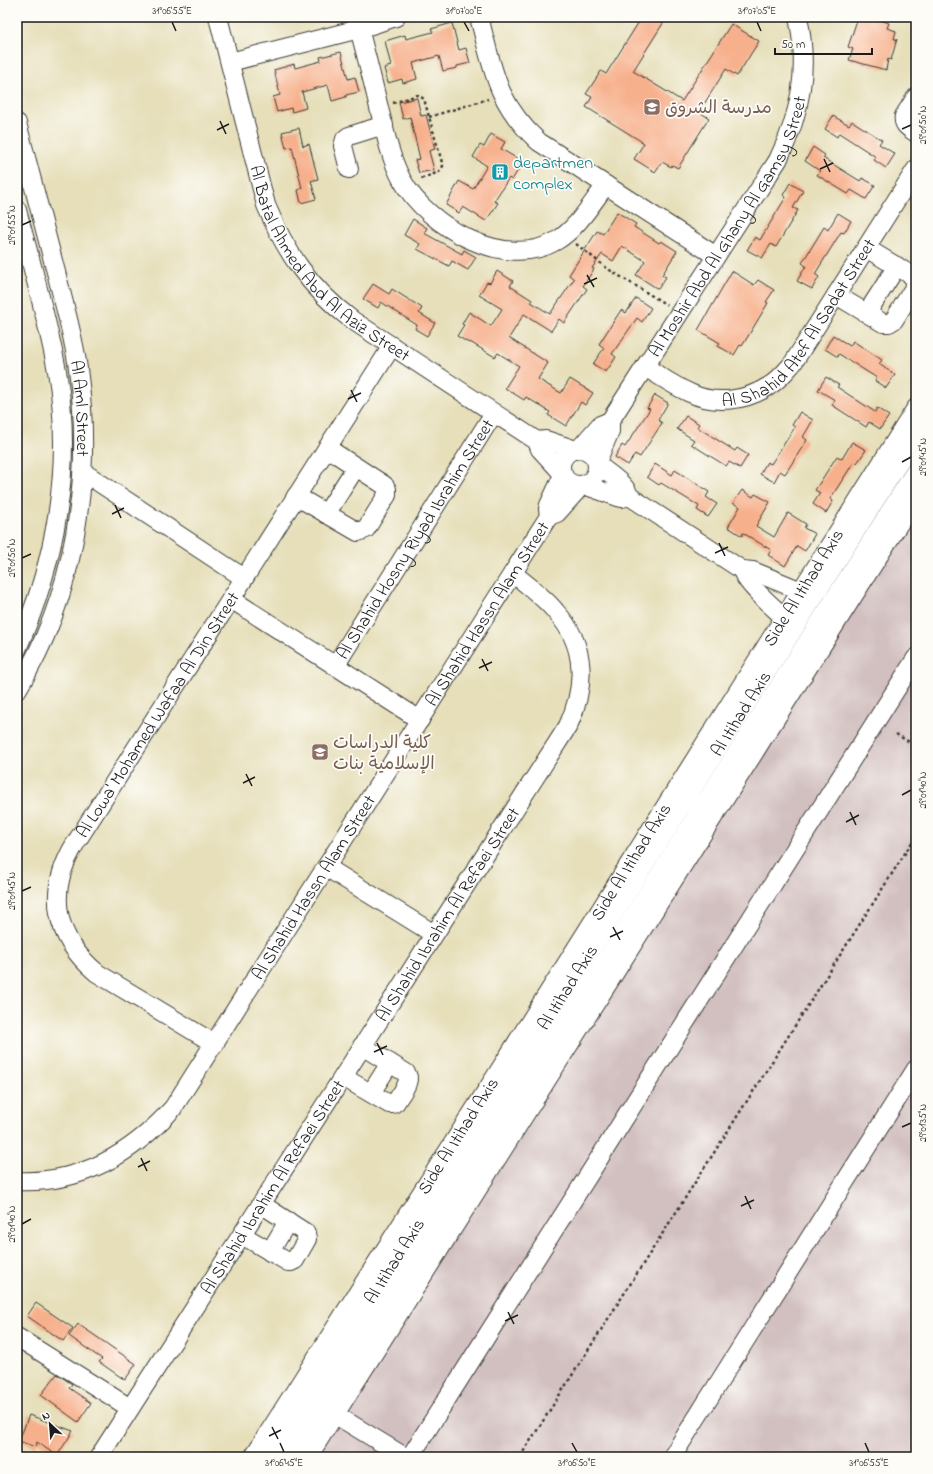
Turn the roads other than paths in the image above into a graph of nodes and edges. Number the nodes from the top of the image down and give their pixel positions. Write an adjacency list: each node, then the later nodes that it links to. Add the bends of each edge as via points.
1 (218, 17): 6 (street, Al Batal Ahmed Abd Al Aziz Street)
2 (396, 17): 5 (street)
3 (479, 17): 13 (street, via 497,83 518,120 539,142)
4 (798, 17): 18 (street, Al Moshir Abd Al Ghany Al Gamsy Street, via 803,75 795,119 788,140 778,160)
5 (358, 23): 6 (street); 9 (street)
6 (230, 62): 22 (street, Al Batal Ahmed Abd Al Aziz Street, via 266,205 275,228 300,269 316,288 352,320)
7 (916, 97): 10 (street, via 903,119 905,125)
8 (17, 123): 15 (street, Al Aml Street)
9 (384, 125): 11 (street, via 345,139 343,146); 13 (street, via 401,178 409,191 429,213 451,230 477,242 504,249 531,250 550,244 574,227)
10 (916, 133)
11 (350, 169)
12 (916, 169): 17 (street, Al Shahid Atef Al Sadat Street)
13 (606, 185): 18 (street)
14 (17, 210): 16 (street, Al Aml Street)
15 (43, 225): 16 (street); 34 (street, Al Aml Street, via 74,342 83,420)
16 (20, 231): 48 (street, Al Aml Street, via 52,347 60,399 63,451 59,504 50,556 35,606)
17 (866, 248): 19 (street); 20 (street, Al Shahid Atef Al Sadat Street)
18 (716, 256): 23 (street, Al Moshir Abd Al Ghany Al Gamsy Street)
19 (897, 266): 21 (street); 21 (street, via 911,275 916,283 894,320 883,323)
20 (836, 295): 21 (street); 23 (street, Al Shahid Atef Al Sadat Street, via 793,363 770,386 755,394 739,399 706,398 690,393)
21 (867, 313)
22 (392, 346): 25 (street, Al Batal Ahmed Abd Al Aziz Street); 29 (street, Al Lowa' Mohamed Wafaa Al Din Street)
23 (645, 367): 26 (street, Al Moshir Abd Al Ghany Al Gamsy Street)
24 (916, 408): 45 (street, Side Al Itihad Axis)
25 (494, 413): 28 (street, Al Batal Ahmed Abd Al Aziz Street); 50 (street, Al Shahid Hosny Riyad Ibrahim Street)
26 (610, 421): 30 (street, Al Moshir Abd Al Ghany Al Gamsy Street, via 600,425); 31 (street, Al Moshir Abd Al Ghany Al Gamsy Street, via 610,431)
27 (916, 436): 45 (street, Al Itihad Axis)
28 (537, 441): 30 (street, Al Batal Ahmed Abd Al Aziz Street, via 546,440); 35 (street, Al Batal Ahmed Abd Al Aziz Street, via 540,449)
29 (326, 448): 32 (street); 37 (street, Al Lowa' Mohamed Wafaa Al Din Street)
30 (578, 450): 31 (street, via 592,454); 35 (street, via 564,459 561,468)
31 (597, 463): 36 (street, via 595,477); 38 (street, via 625,487)
32 (356, 468): 40 (street); 40 (street, via 384,485 388,492 366,529 361,532 355,531)
33 (916, 470): 45 (street, Al Itihad Axis)
34 (83, 472): 44 (street); 51 (street, Al Aml Street, via 75,534 60,595 42,642)
35 (563, 474): 36 (street, via 569,482); 41 (street, Al Shahid Hassn Alam Street, via 549,505)
36 (583, 485): 38 (street, via 622,498); 41 (street, Al Shahid Hassn Alam Street, via 557,513)
37 (296, 496): 40 (street); 44 (street, Al Lowa' Mohamed Wafaa Al Din Street)
38 (629, 496): 42 (street)
39 (916, 497): 67 (street)
40 (326, 514)
41 (549, 516): 43 (street, Al Shahid Hassn Alam Street)
42 (742, 570): 45 (street, via 753,571); 47 (street, via 746,580)
43 (513, 573): 52 (street, Al Shahid Hassn Alam Street); 54 (street, Al Shahid Ibrahim Al Refaei Street, via 545,600 567,626 580,658 580,693 568,726)
44 (244, 578): 46 (street, Al Lowa' Mohamed Wafaa Al Din Street)
45 (815, 597): 47 (street, Side Al Itihad Axis); 47 (street, Al Itihad Axis)
46 (230, 599): 50 (street); 55 (street, Al Lowa' Mohamed Wafaa Al Din Street, via 67,856 58,884 57,899 62,927 68,941 86,964)
47 (797, 626): 67 (street, Al Itihad Axis); 70 (street, Side Al Itihad Axis, via 497,1074)
48 (17, 649)
49 (916, 658): 75 (street)
50 (335, 666): 52 (street)
51 (17, 690)
52 (420, 720): 53 (street, Al Shahid Hassn Alam Street)
53 (326, 867): 54 (street); 55 (street, Al Shahid Hassn Alam Street)
54 (434, 934): 56 (street, Al Shahid Ibrahim Al Refaei Street)
55 (214, 1044): 61 (street, Al Shahid Hassn Alam Street, via 172,1108 157,1126 118,1156 97,1166 51,1180)
56 (362, 1046): 57 (street); 59 (street, Al Shahid Ibrahim Al Refaei Street)
57 (390, 1063): 60 (street); 60 (street, via 406,1073 409,1078 396,1102 389,1104)
58 (916, 1070): 76 (street)
59 (343, 1077): 60 (street); 62 (street, Al Shahid Ibrahim Al Refaei Street)
60 (371, 1093)
61 (17, 1181)
62 (261, 1204): 63 (street); 64 (street, Al Shahid Ibrahim Al Refaei Street)
63 (288, 1221): 65 (street); 65 (street, via 308,1236 295,1260 288,1262)
64 (242, 1235): 65 (street); 68 (street, Al Shahid Ibrahim Al Refaei Street)
65 (270, 1252)
66 (17, 1337): 68 (street)
67 (322, 1407): 71 (street, Al Itihad Axis); 72 (street, Al Itihad Axis); 73 (street); 74 (street)
68 (130, 1408): 69 (street, Al Shahid Ibrahim Al Refaei Street)
69 (99, 1457)
70 (254, 1457)
71 (270, 1457)
72 (290, 1457)
73 (308, 1457)
74 (405, 1457)
75 (410, 1457)
76 (672, 1457)

